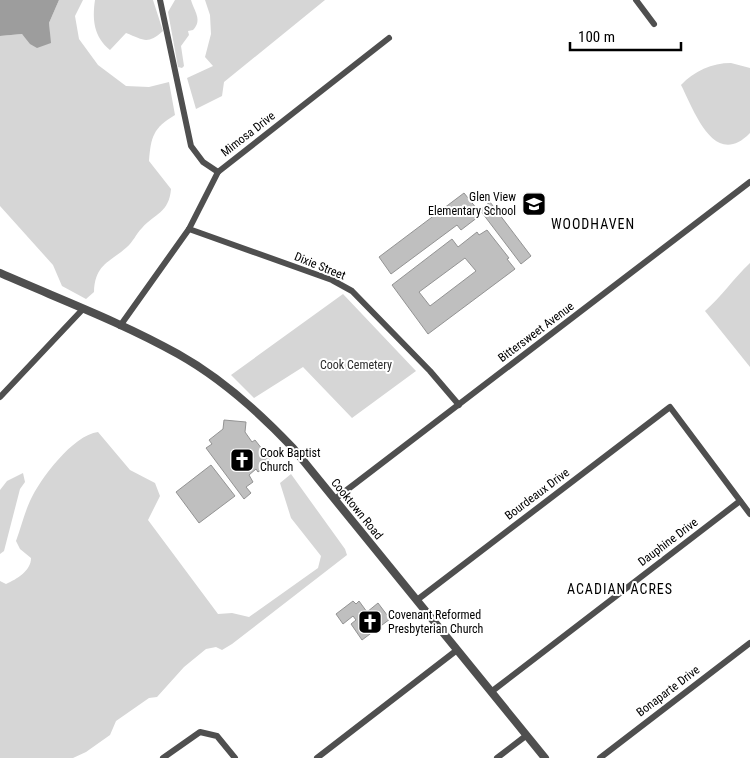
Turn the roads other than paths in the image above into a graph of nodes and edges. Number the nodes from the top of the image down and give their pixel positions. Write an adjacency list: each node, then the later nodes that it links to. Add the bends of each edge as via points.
1 (160, 0): 5 (street, via 191,146 203,162)
2 (636, 0): 3 (street)
3 (654, 24)
4 (389, 38): 5 (street, Mimosa Drive)
5 (218, 172): 7 (street, Mimosa Drive)
6 (750, 182): 12 (street, Bittersweet Avenue)
7 (189, 229): 10 (street, Mimosa Drive); 12 (street, Dixie Street, via 332,280 352,291)
8 (0, 273): 9 (street, Cooktown Road)
9 (82, 310): 10 (street, Cooktown Road); 11 (street)
10 (120, 326): 13 (street, Cooktown Road, via 177,354 247,403 275,429)
11 (0, 397)
12 (459, 405): 13 (street, Bittersweet Avenue)
13 (335, 499): 16 (street, Cooktown Road)
14 (740, 501): 15 (street); 16 (street, Bourdeaux Drive, via 670,406); 19 (street, Dauphine Drive)
15 (750, 514)
16 (417, 600): 18 (street, Cooktown Road)
17 (750, 643): 26 (street, Bonaparte Drive)
18 (457, 650): 19 (street, Cooktown Road); 23 (street)
19 (491, 692): 20 (street, Cooktown Road)
20 (527, 736): 24 (street); 25 (street, Cooktown Road)
21 (163, 758): 22 (street, via 200,732 217,736)
22 (235, 758)
23 (317, 758)
24 (497, 758)
25 (545, 758)
26 (600, 758)

